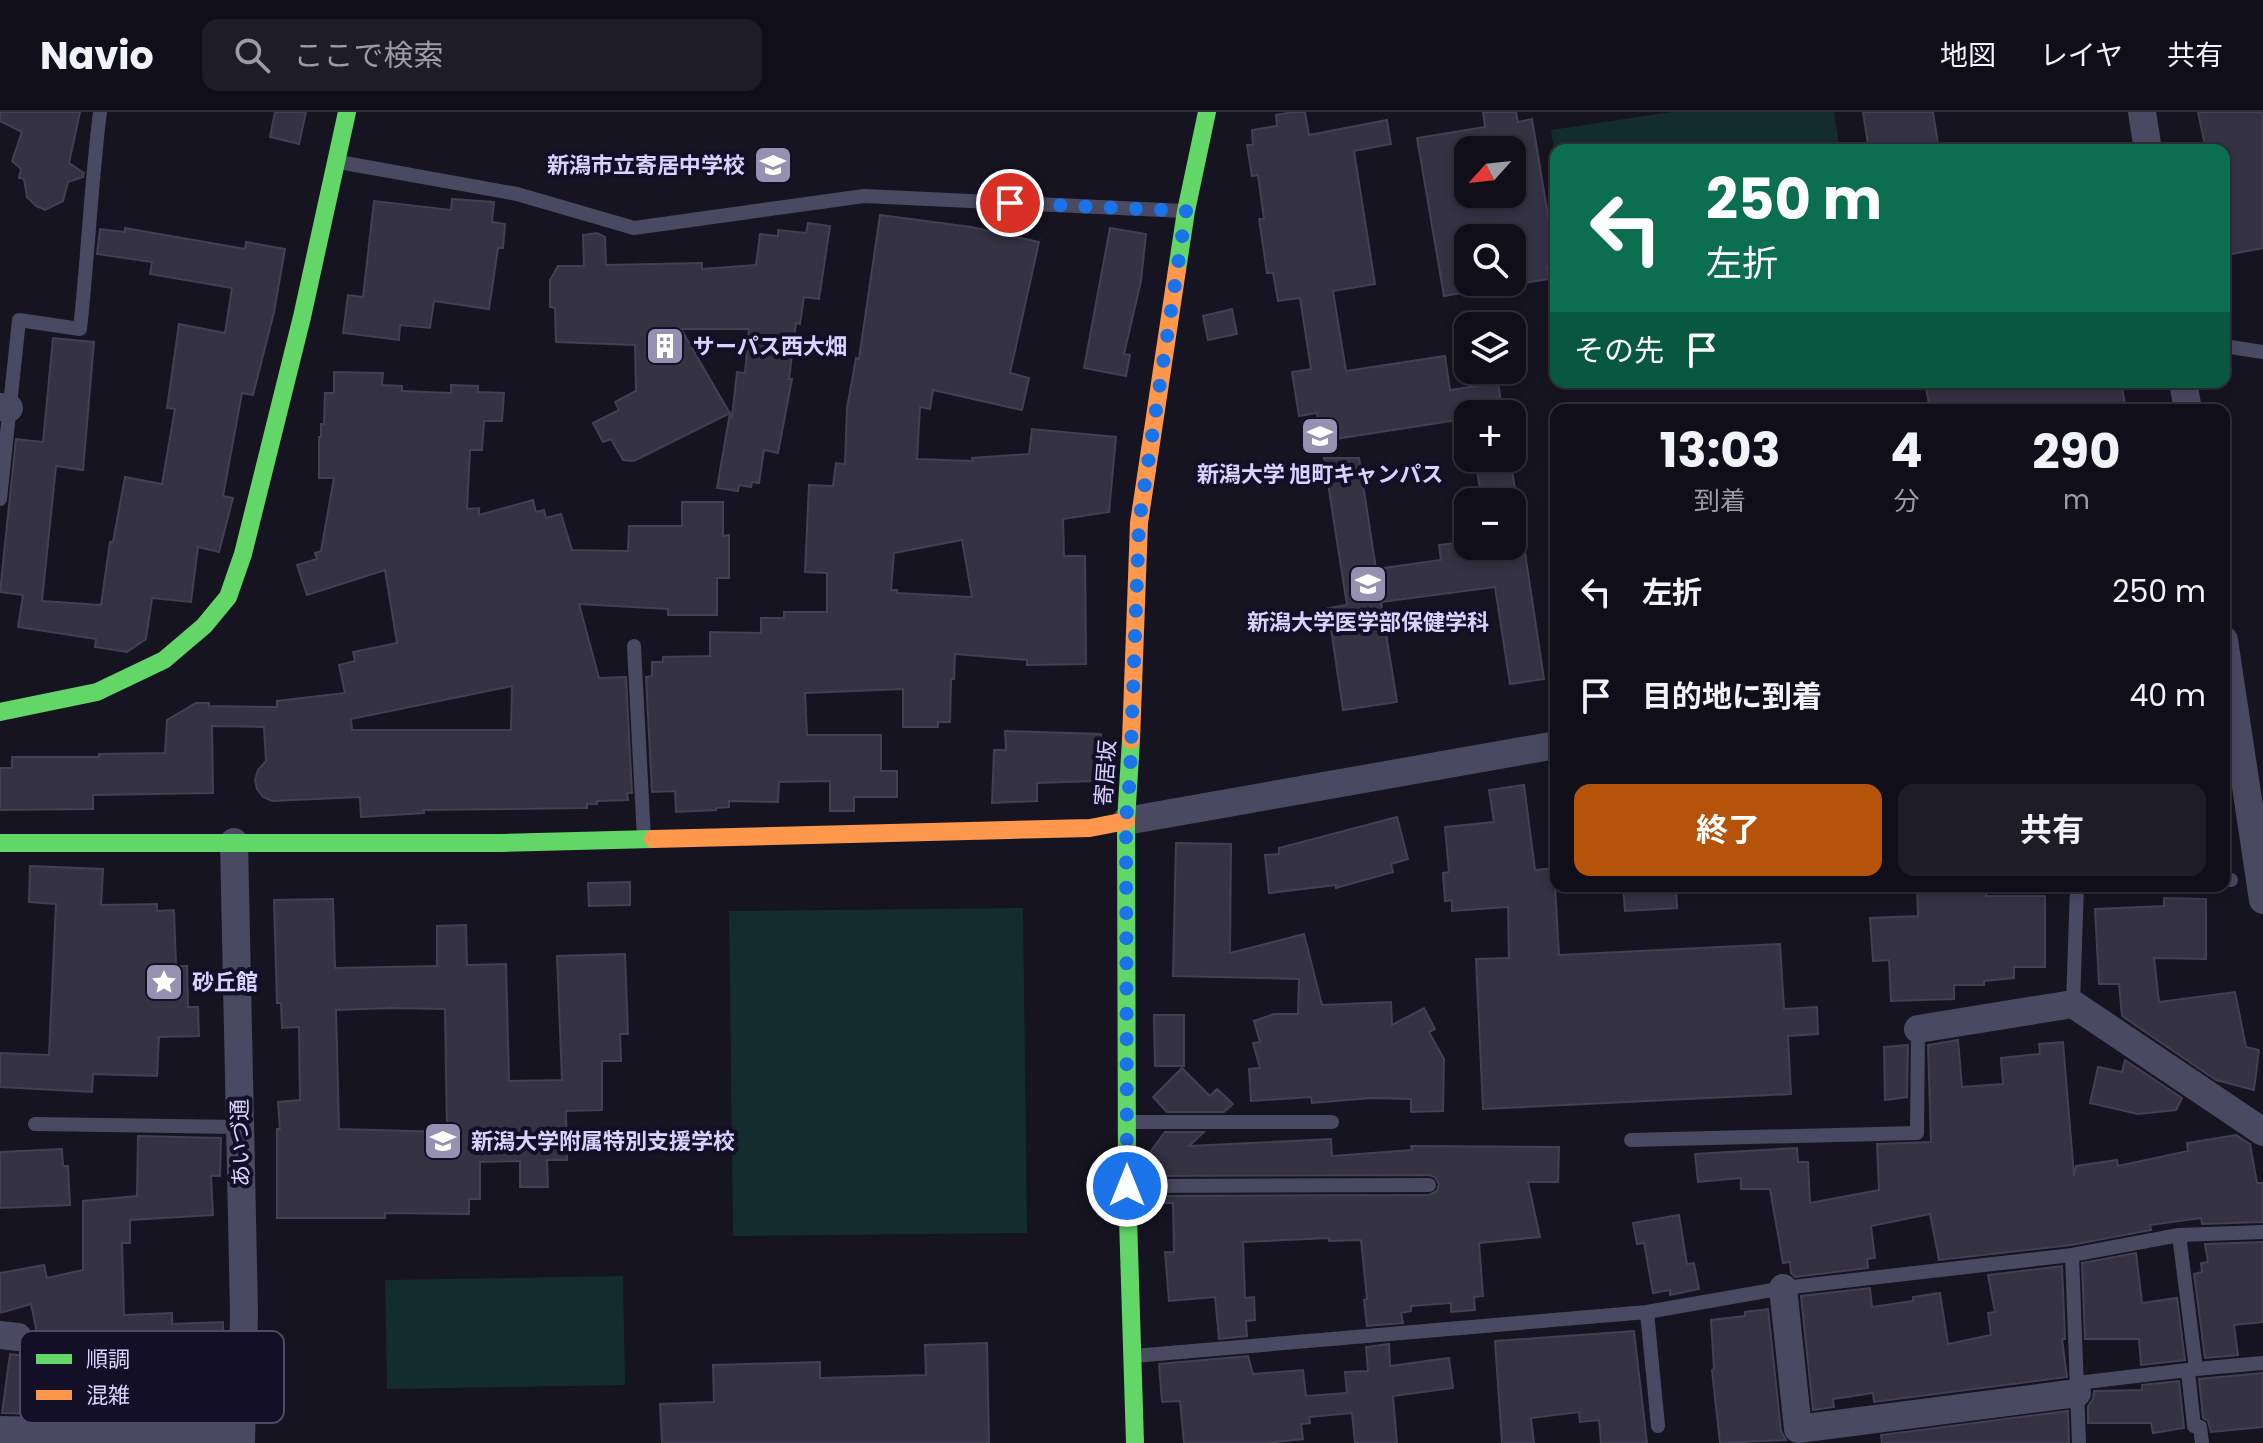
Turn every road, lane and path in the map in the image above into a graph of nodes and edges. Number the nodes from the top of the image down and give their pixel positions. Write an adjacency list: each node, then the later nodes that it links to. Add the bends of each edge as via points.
1 (100, 112): 10 (lane, via 80,329 19,320)
2 (347, 112): 6 (street)
3 (1207, 112): 7 (street, 寄居坂)
4 (2142, 112): 5 (street)
5 (2147, 144)
6 (338, 162): 7 (lane, via 517,194 634,228 864,196); 14 (street, via 243,554 228,597 164,660 97,692)
7 (1186, 211): 16 (street, 寄居坂, via 1139,523)
8 (2230, 347): 9 (lane)
9 (2263, 352)
10 (4, 407): 11 (lane)
11 (0, 499)
12 (634, 646): 17 (lane)
13 (2230, 680): 21 (street)
14 (0, 712)
15 (1550, 746): 16 (street)
16 (1126, 821): 17 (street, via 1090,828); 24 (street, 寄居坂)
17 (644, 839): 18 (street)
18 (234, 842): 19 (street); 27 (street, あいづ通)
19 (0, 843)
20 (2077, 892): 22 (lane)
21 (2263, 900)
22 (2073, 1004): 23 (street); 28 (street)
23 (1918, 1029): 29 (lane, via 1917,1133)
24 (1127, 1122): 25 (lane); 31 (street, 寄居坂)
25 (1332, 1122)
26 (35, 1124): 27 (lane)
27 (240, 1127): 37 (street, あいづ通)
28 (2263, 1132)
29 (1631, 1140)
30 (1429, 1185): 31 (lane)
31 (1127, 1186): 38 (street, 寄居坂)
32 (2263, 1232): 33 (lane)
33 (2179, 1235): 34 (lane); 40 (lane)
34 (2072, 1255): 35 (lane); 41 (lane)
35 (1783, 1288): 36 (lane); 44 (street)
36 (1647, 1312): 38 (lane); 42 (lane)
37 (244, 1331)
38 (1133, 1356): 46 (street, 寄居坂)
39 (2263, 1363): 40 (lane)
40 (2192, 1370): 41 (lane); 48 (lane, via 2194,1426 2200,1427)
41 (2077, 1388): 44 (street); 47 (lane)
42 (1658, 1426)
43 (8, 1435): 45 (street)
44 (1798, 1436)
45 (241, 1440)
46 (1135, 1443)
47 (2079, 1443)
48 (2202, 1443)

